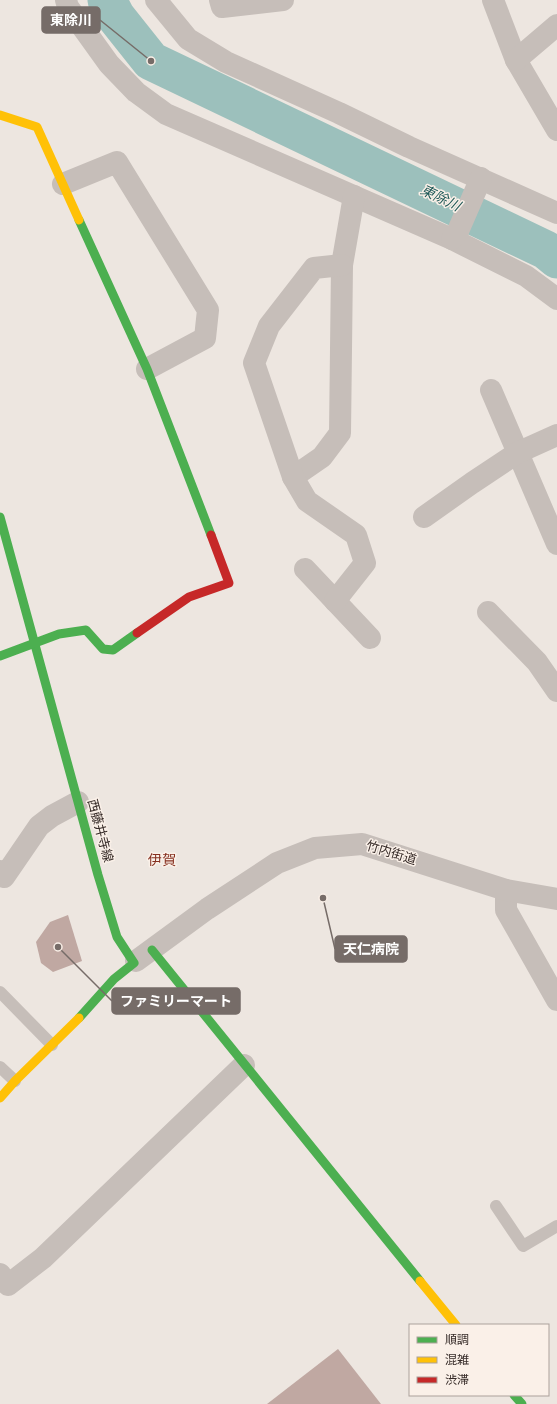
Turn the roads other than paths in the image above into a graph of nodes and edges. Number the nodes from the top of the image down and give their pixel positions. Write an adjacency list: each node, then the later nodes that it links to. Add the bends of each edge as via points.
1 (66, 0): 12 (street, via 68,7 109,64 136,92 166,114)
2 (156, 0): 10 (street, via 188,39 226,62 339,113)
3 (220, 0): 4 (street, via 222,7)
4 (283, 0)
5 (493, 0): 7 (street)
6 (557, 25): 7 (street)
7 (516, 60): 9 (street)
8 (0, 115): 11 (street, via 37,127)
9 (557, 130)
10 (479, 183): 13 (street); 14 (street)
11 (63, 184): 17 (street); 17 (street, via 117,162 208,310 205,338)
12 (354, 196): 14 (street); 15 (street)
13 (557, 213)
14 (455, 235): 16 (street, via 526,276)
15 (342, 265): 21 (street, via 340,433 322,457); 21 (street, via 314,268 269,326 254,363)
16 (557, 299)
17 (147, 369): 29 (street, via 229,583 189,597 113,650 103,649 86,630 60,634)
18 (491, 390): 20 (street)
19 (557, 435): 20 (street)
20 (517, 453): 23 (street); 24 (street)
21 (293, 478): 26 (street, via 307,501 356,535 365,564)
22 (0, 517): 29 (street, 西藤井寺線)
23 (424, 517)
24 (557, 544)
25 (305, 569): 26 (street)
26 (335, 600): 28 (street)
27 (488, 612): 31 (street, via 537,662)
28 (370, 638)
29 (34, 643): 30 (street); 32 (street, 西藤井寺線)
30 (0, 656)
31 (557, 691)
32 (78, 802): 33 (street, via 39,826); 37 (street, 西藤井寺線, via 117,937)
33 (1, 877)
34 (506, 890): 35 (street, 竹内街道); 36 (street, 竹内街道, via 362,844 315,848 277,863 207,909); 39 (street, via 506,910)
35 (557, 899)
36 (152, 950): 37 (street, 竹内街道); 41 (street)
37 (134, 963): 40 (street, via 114,979)
38 (0, 992): 40 (lane)
39 (557, 1000)
40 (52, 1045): 43 (street)
41 (244, 1065): 47 (street, via 43,1258); 48 (street)
42 (0, 1067): 43 (lane)
43 (15, 1081): 44 (street)
44 (0, 1098)
45 (496, 1206): 46 (lane, via 523,1246)
46 (557, 1226)
47 (3, 1283)
48 (455, 1324)
49 (515, 1396): 50 (street)
50 (522, 1404)

